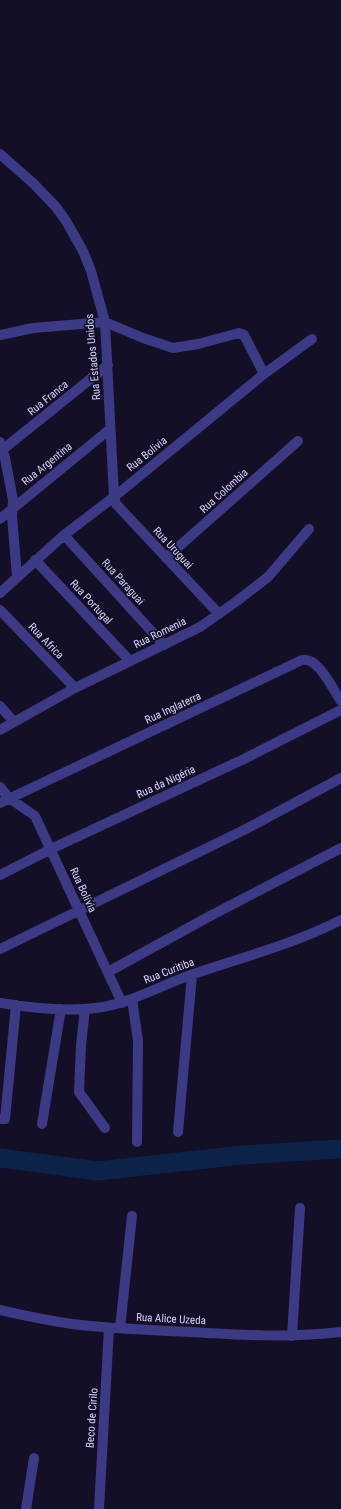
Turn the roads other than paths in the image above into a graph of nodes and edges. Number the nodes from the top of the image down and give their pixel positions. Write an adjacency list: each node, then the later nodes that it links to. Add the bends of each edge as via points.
1 (0, 154): 2 (street, Rua Estados Unidos, via 46,195 66,221 92,271)
2 (105, 322): 3 (street, via 33,328); 5 (street, Rua Estados Unidos); 6 (street, via 173,348 244,335)
3 (0, 335)
4 (312, 339): 6 (street, Rua Bolivia)
5 (108, 365): 7 (street, Rua Estados Unidos); 9 (street, Rua Franca)
6 (264, 374): 10 (street, Rua Bolivia)
7 (110, 429): 10 (street, Rua Estados Unidos); 11 (street, Rua Argentina)
8 (298, 441): 15 (street, Rua Colombia)
9 (1, 446): 11 (street, via 13,500)
10 (114, 497): 14 (street, Rua Bolivia); 15 (street, Rua Uruguai, via 119,508)
11 (12, 508): 12 (street, Rua Argentina); 17 (street)
12 (0, 519)
13 (309, 529): 20 (street, Rua Romenia, via 268,577)
14 (64, 535): 16 (street, Rua Bolivia); 21 (street, Rua Paraguai)
15 (166, 558): 20 (street, Rua Uruguai)
16 (35, 560): 17 (street, Rua Bolivia); 22 (street, Rua Portugal)
17 (17, 577): 18 (street, Rua Bolivia)
18 (0, 593)
19 (0, 610): 23 (street, Rua Africa)
20 (219, 614): 21 (street, Rua Romenia)
21 (164, 645): 22 (street, Rua Romenia)
22 (130, 661): 23 (street, Rua Romenia)
23 (75, 688): 27 (street, Rua Romenia)
24 (341, 702): 31 (street, Rua Inglaterra, via 314,662 302,660)
25 (0, 706): 27 (street)
26 (341, 710): 33 (street, Rua da Nigéria, via 244,759)
27 (14, 722): 28 (street, Rua Romenia)
28 (0, 730)
29 (341, 778): 35 (street, via 246,829)
30 (0, 787): 31 (street, Rua Bolívia)
31 (4, 801): 33 (street, Rua Bolívia, via 36,816)
32 (341, 848): 38 (street)
33 (51, 849): 34 (street, Rua da Nigéria); 35 (street, Rua Bolívia)
34 (0, 875)
35 (80, 911): 37 (street); 38 (street, Rua Bolívia)
36 (341, 920): 39 (street, Rua Curitiba, via 290,943)
37 (0, 949)
38 (108, 972): 40 (street, Rua Bolívia)
39 (192, 975): 40 (street, Rua Curitiba); 48 (street)
40 (127, 1001): 44 (street, Rua Curitiba); 49 (street, Rua Bolívia, via 138,1041)
41 (0, 1002): 42 (street, Rua Curitiba)
42 (16, 1005): 43 (street, Rua Curitiba); 45 (street, via 5,1119)
43 (61, 1009): 44 (street, Rua Curitiba); 46 (street)
44 (86, 1009): 47 (street, via 79,1092)
45 (0, 1119)
46 (42, 1124)
47 (105, 1128)
48 (178, 1132)
49 (137, 1142)
50 (300, 1208): 55 (street)
51 (132, 1216): 53 (street, Beco de Cirilo)
52 (0, 1310): 53 (street, Rua Alice Uzeda, via 52,1321)
53 (114, 1328): 55 (street, Rua Alice Uzeda); 58 (street, Beco de Cirilo)
54 (341, 1332): 55 (street, Rua Alice Uzeda)
55 (292, 1336)
56 (34, 1458): 57 (street)
57 (26, 1509)
58 (99, 1509)

